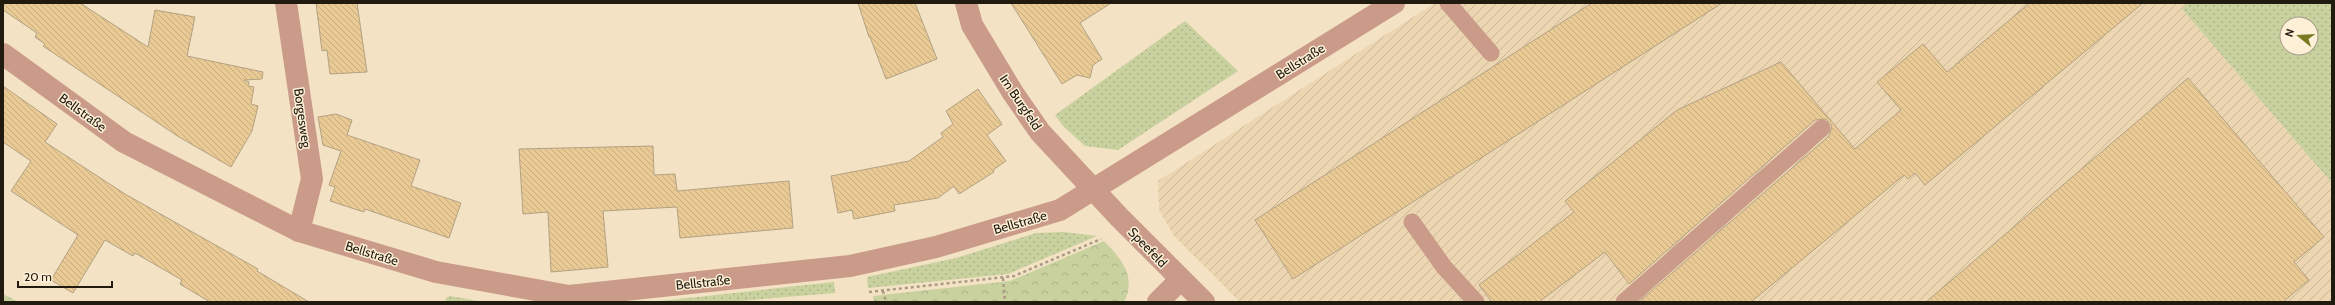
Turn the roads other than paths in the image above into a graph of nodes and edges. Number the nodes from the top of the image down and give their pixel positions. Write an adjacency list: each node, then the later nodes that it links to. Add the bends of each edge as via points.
1 (286, 3): 10 (street, Borgesweg, via 312,179)
2 (966, 3): 8 (street, Im Burgfeld, via 972,25 1013,93 1040,132)
3 (1394, 3): 8 (street, Bellstraße)
4 (1448, 3): 5 (lane)
5 (1490, 53)
6 (3, 54): 10 (street, Bellstraße, via 124,142)
7 (1822, 128): 15 (lane)
8 (1094, 190): 10 (street, Bellstraße, via 1060,210 936,247 850,266 569,296 436,272); 11 (street, Speefeld)
9 (1412, 222): 14 (lane, via 1444,267)
10 (299, 232)
11 (1180, 280): 12 (street); 13 (street, Speefeld)
12 (1158, 302)
13 (1204, 302)
14 (1476, 302)
15 (1624, 302)

